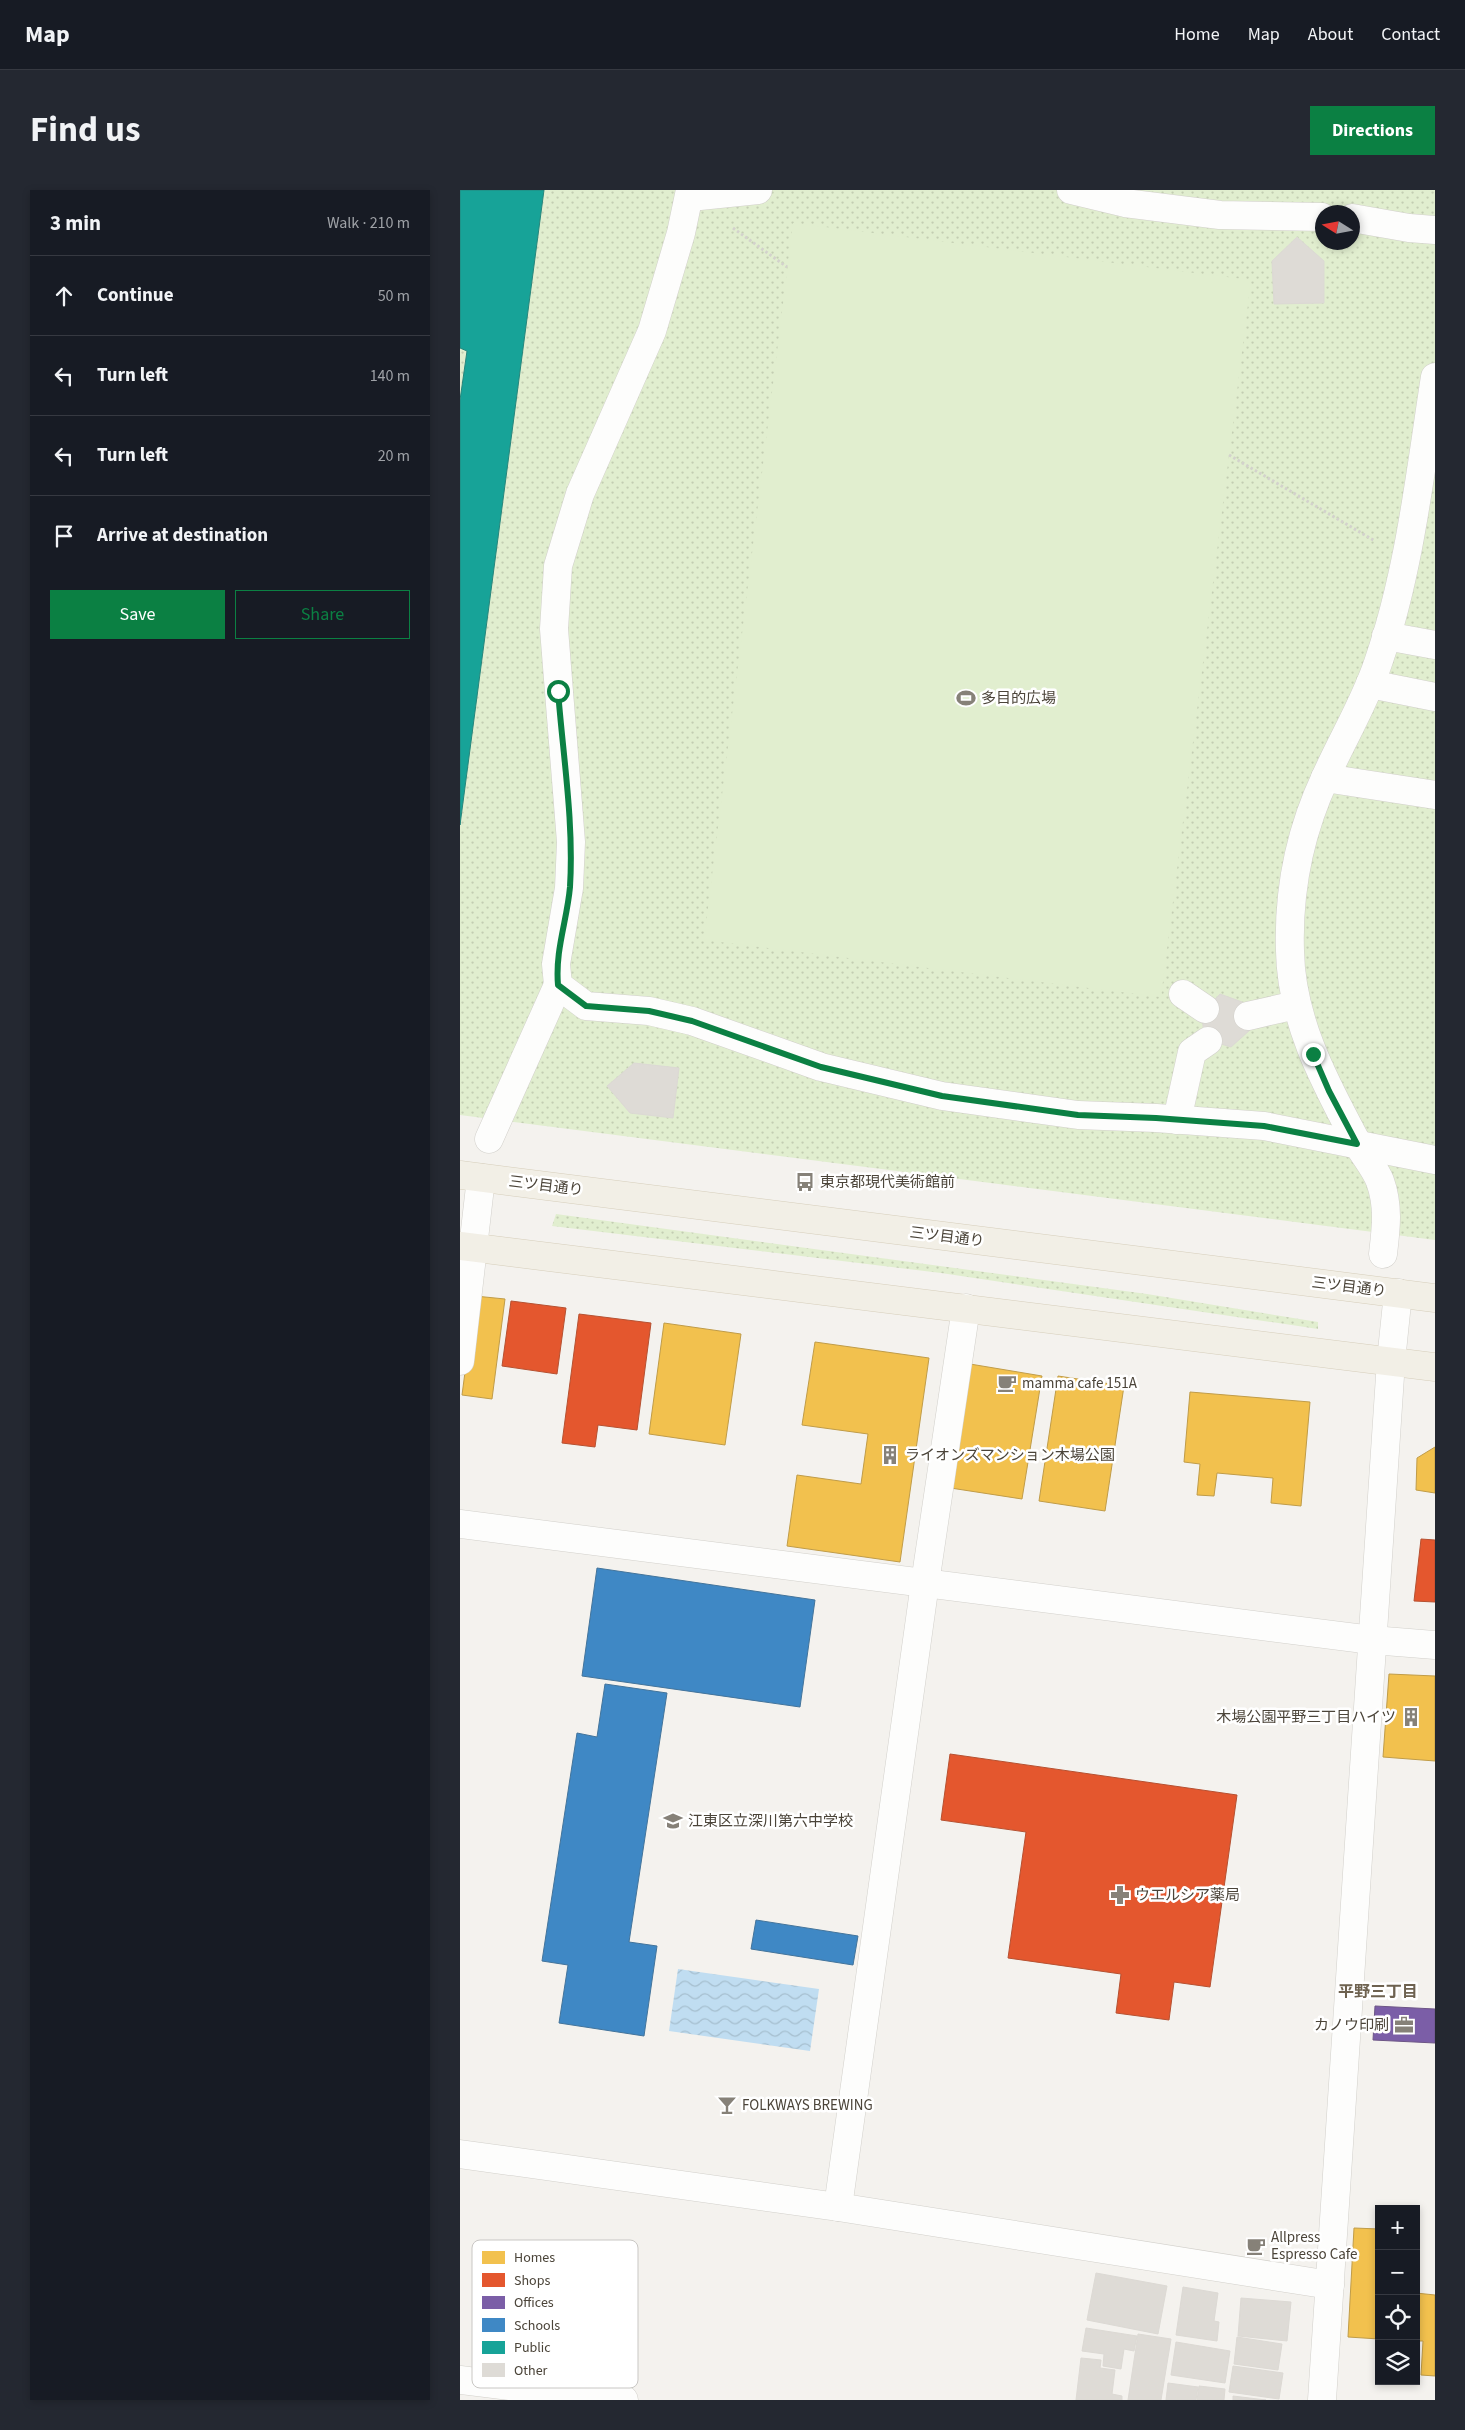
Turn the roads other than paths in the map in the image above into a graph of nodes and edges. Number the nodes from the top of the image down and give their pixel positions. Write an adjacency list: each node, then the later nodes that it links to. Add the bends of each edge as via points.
1 (758, 190): 3 (street)
2 (1071, 190): 4 (street, via 1125,203 1220,215)
3 (690, 194): 14 (street, via 652,331 580,494 558,566 554,629 571,842 570,888 556,964)
4 (1315, 217)
5 (1360, 219): 6 (street)
6 (1435, 230)
7 (1435, 377): 8 (street, via 1417,501)
8 (1386, 636): 9 (street); 10 (street)
9 (1435, 645)
10 (1370, 684): 11 (street); 12 (street)
11 (1435, 697)
12 (1325, 778): 13 (street); 16 (street, via 1304,831 1291,891 1290,951)
13 (1435, 795)
14 (558, 985): 20 (street, via 586,1006 649,1011 692,1021 821,1067 942,1096 1078,1115); 21 (street)
15 (1183, 994): 17 (street)
16 (1296, 1005): 18 (street); 22 (street, via 1329,1091)
17 (1205, 1009)
18 (1248, 1016)
19 (1208, 1041): 20 (street, via 1192,1052)
20 (1177, 1120): 22 (street, via 1264,1126)
21 (489, 1139)
22 (1357, 1144): 23 (street); 26 (street, via 1379,1180 1388,1219)
23 (1435, 1160)
24 (471, 1176): 25 (street); 27 (main road, 三ツ目通り)
25 (467, 1247): 29 (main road); 30 (street)
26 (1383, 1254)
27 (1398, 1293): 28 (main road, 三ツ目通り); 31 (street)
28 (1435, 1298)
29 (966, 1308): 31 (main road); 34 (street)
30 (460, 1361)
31 (1391, 1361): 32 (main road); 35 (street)
32 (1435, 1367)
33 (460, 1524): 34 (street)
34 (925, 1583): 35 (street); 38 (street)
35 (1372, 1640): 36 (street); 39 (street)
36 (1435, 1645)
37 (460, 2154): 38 (street)
38 (838, 2206): 39 (street)
39 (1330, 2284): 42 (street)
40 (526, 2388): 41 (street)
41 (624, 2400)
42 (1322, 2400)

